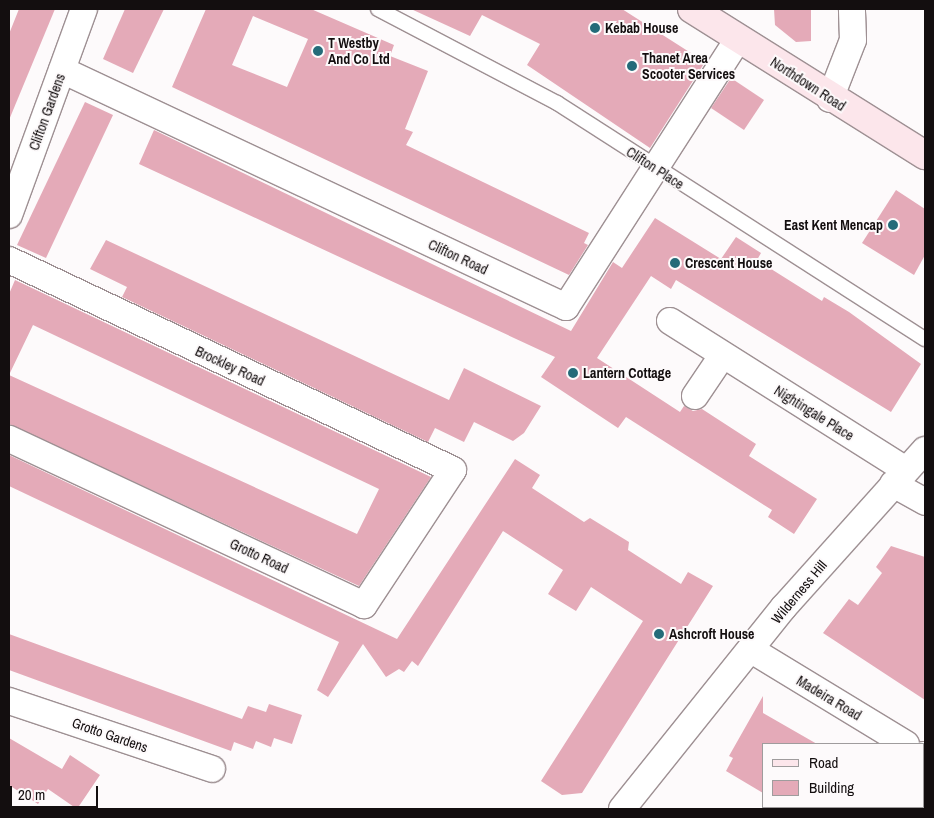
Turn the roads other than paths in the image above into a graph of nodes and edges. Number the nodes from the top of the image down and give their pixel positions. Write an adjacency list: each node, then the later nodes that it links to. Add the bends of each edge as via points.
1 (84, 9): 6 (street, Clifton Gardens)
2 (378, 9): 10 (lane, Clifton Place, via 557,103)
3 (692, 9): 5 (main road, Northdown Road)
4 (852, 9): 7 (street, via 853,40)
5 (738, 39): 7 (main road, Northdown Road); 10 (street, Clifton Road)
6 (62, 70): 9 (street, Clifton Gardens); 10 (street, Clifton Road, via 566,307)
7 (830, 99): 8 (main road, Northdown Road)
8 (925, 155)
9 (16, 169): 11 (street, Clifton Gardens)
10 (654, 169): 14 (lane, Clifton Place)
11 (9, 215)
12 (9, 260): 19 (street, Brockley Road)
13 (670, 321): 15 (street, Nightingale Place)
14 (925, 339)
15 (722, 356): 16 (street); 20 (street, Nightingale Place)
16 (696, 396)
17 (9, 439): 19 (street, Grotto Road, via 364,605)
18 (925, 450): 20 (street, Wilderness Hill)
19 (452, 470)
20 (899, 477): 21 (street, Nightingale Place); 22 (street, Wilderness Hill, via 784,607)
21 (925, 502)
22 (752, 651): 24 (street, Madeira Road); 26 (street, Wilderness Hill)
23 (9, 701): 25 (street, Grotto Gardens)
24 (904, 743)
25 (212, 769)
26 (622, 809)

